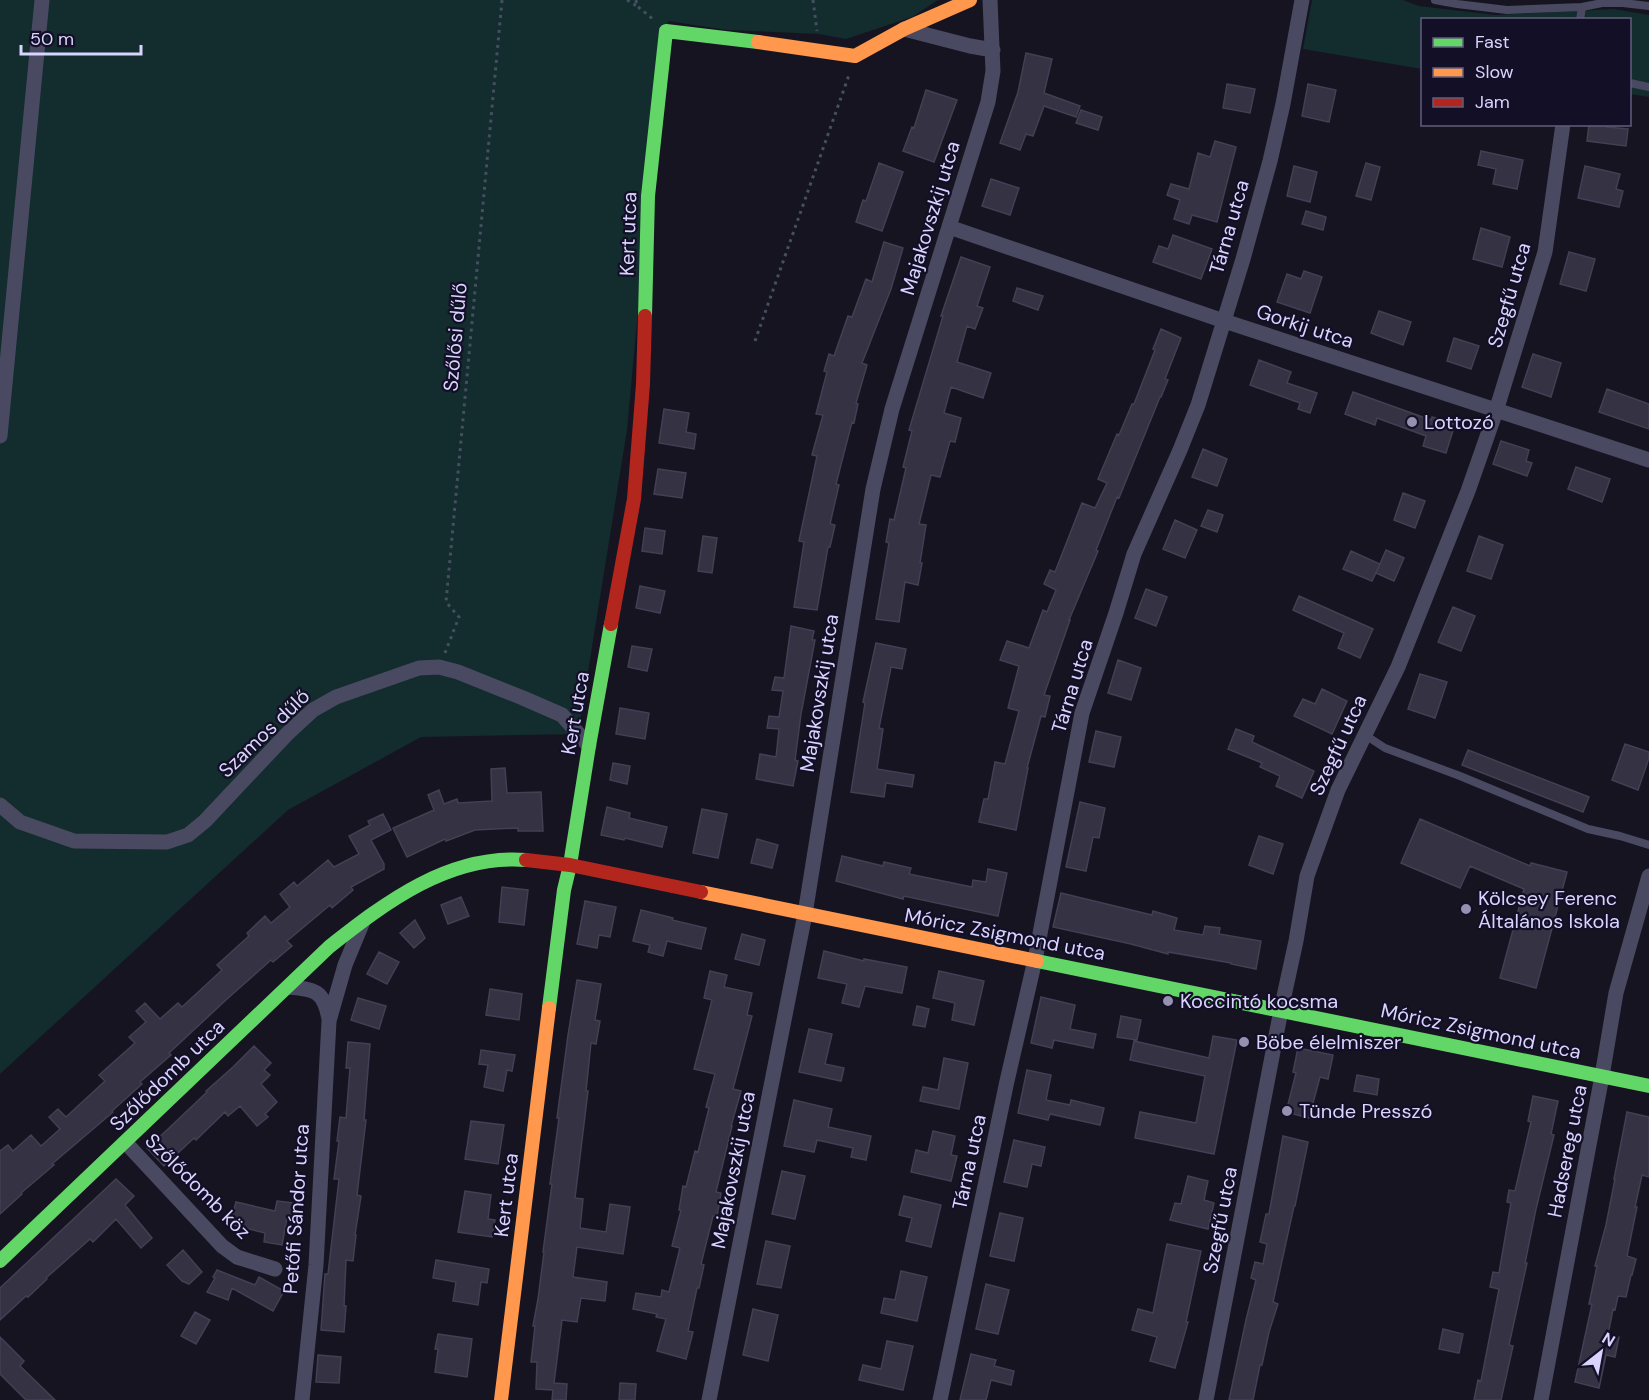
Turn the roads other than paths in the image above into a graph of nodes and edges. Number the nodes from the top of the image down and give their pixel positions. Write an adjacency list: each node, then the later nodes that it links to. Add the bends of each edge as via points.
1 (42, 0): 17 (street)
2 (970, 0): 9 (street)
3 (990, 0): 10 (street, Majakovszkij utca)
4 (1302, 0): 15 (street, Tárna utca, via 1270,161)
5 (1435, 0): 7 (lane, via 1507,10)
6 (1649, 6): 7 (lane, via 1602,3)
7 (1582, 8): 8 (lane)
8 (1580, 18)
9 (904, 29): 10 (street); 20 (street, Kert utca, via 855,56 666,31 648,196 643,384 634,499)
10 (993, 50): 14 (street, Majakovszkij utca, via 988,102)
11 (1631, 83): 12 (lane)
12 (1649, 87)
13 (1563, 126): 16 (street, Szegfű utca, via 1545,252)
14 (949, 227): 15 (street, Gorkij utca); 25 (street, Majakovszkij utca, via 892,409 873,489)
15 (1224, 321): 16 (street, Gorkij utca); 27 (street, Tárna utca, via 1194,414 1134,555 1082,713)
16 (1496, 411): 18 (street, Gorkij utca); 19 (street, Szegfű utca, via 1398,667)
17 (0, 436)
18 (1649, 460)
19 (1365, 735): 22 (lane, via 1385,748 1588,829); 29 (street, Szegfű utca, via 1338,790 1307,876)
20 (589, 746): 21 (street, Szamos dűlő, via 562,715 458,672 419,668 336,697 313,710 205,821 188,835 167,842 74,841 21,822); 23 (street, Kert utca)
21 (0, 805)
22 (1649, 845)
23 (570, 865): 25 (street, Móricz Zsigmond utca); 26 (street, Móricz Zsigmond utca, via 510,859 481,862 450,871 405,892); 37 (street, Kert utca)
24 (1649, 876): 31 (street, Hadsereg utca, via 1616,993)
25 (805, 914): 27 (street, Móricz Zsigmond utca); 38 (street, Majakovszkij utca)
26 (364, 920): 28 (street, Szőlődomb utca); 30 (street, Petőfi Sándor utca, via 345,965)
27 (1035, 960): 29 (street, Móricz Zsigmond utca); 39 (street, Tárna utca)
28 (288, 987): 30 (street, Petőfi Sándor utca, via 308,988 320,996); 33 (street, Szőlődomb utca)
29 (1281, 1010): 31 (street, Móricz Zsigmond utca); 40 (street, Szegfű utca)
30 (329, 1021): 36 (street, Petőfi Sándor utca, via 316,1265)
31 (1602, 1076): 32 (street, Móricz Zsigmond utca); 41 (street, Hadsereg utca)
32 (1649, 1086)
33 (126, 1143): 34 (street, Szőlődomb utca); 35 (street, Szőlődomb köz, via 222,1246 237,1257)
34 (0, 1261)
35 (275, 1269)
36 (302, 1400)
37 (501, 1400)
38 (709, 1400)
39 (940, 1400)
40 (1206, 1400)
41 (1541, 1400)

